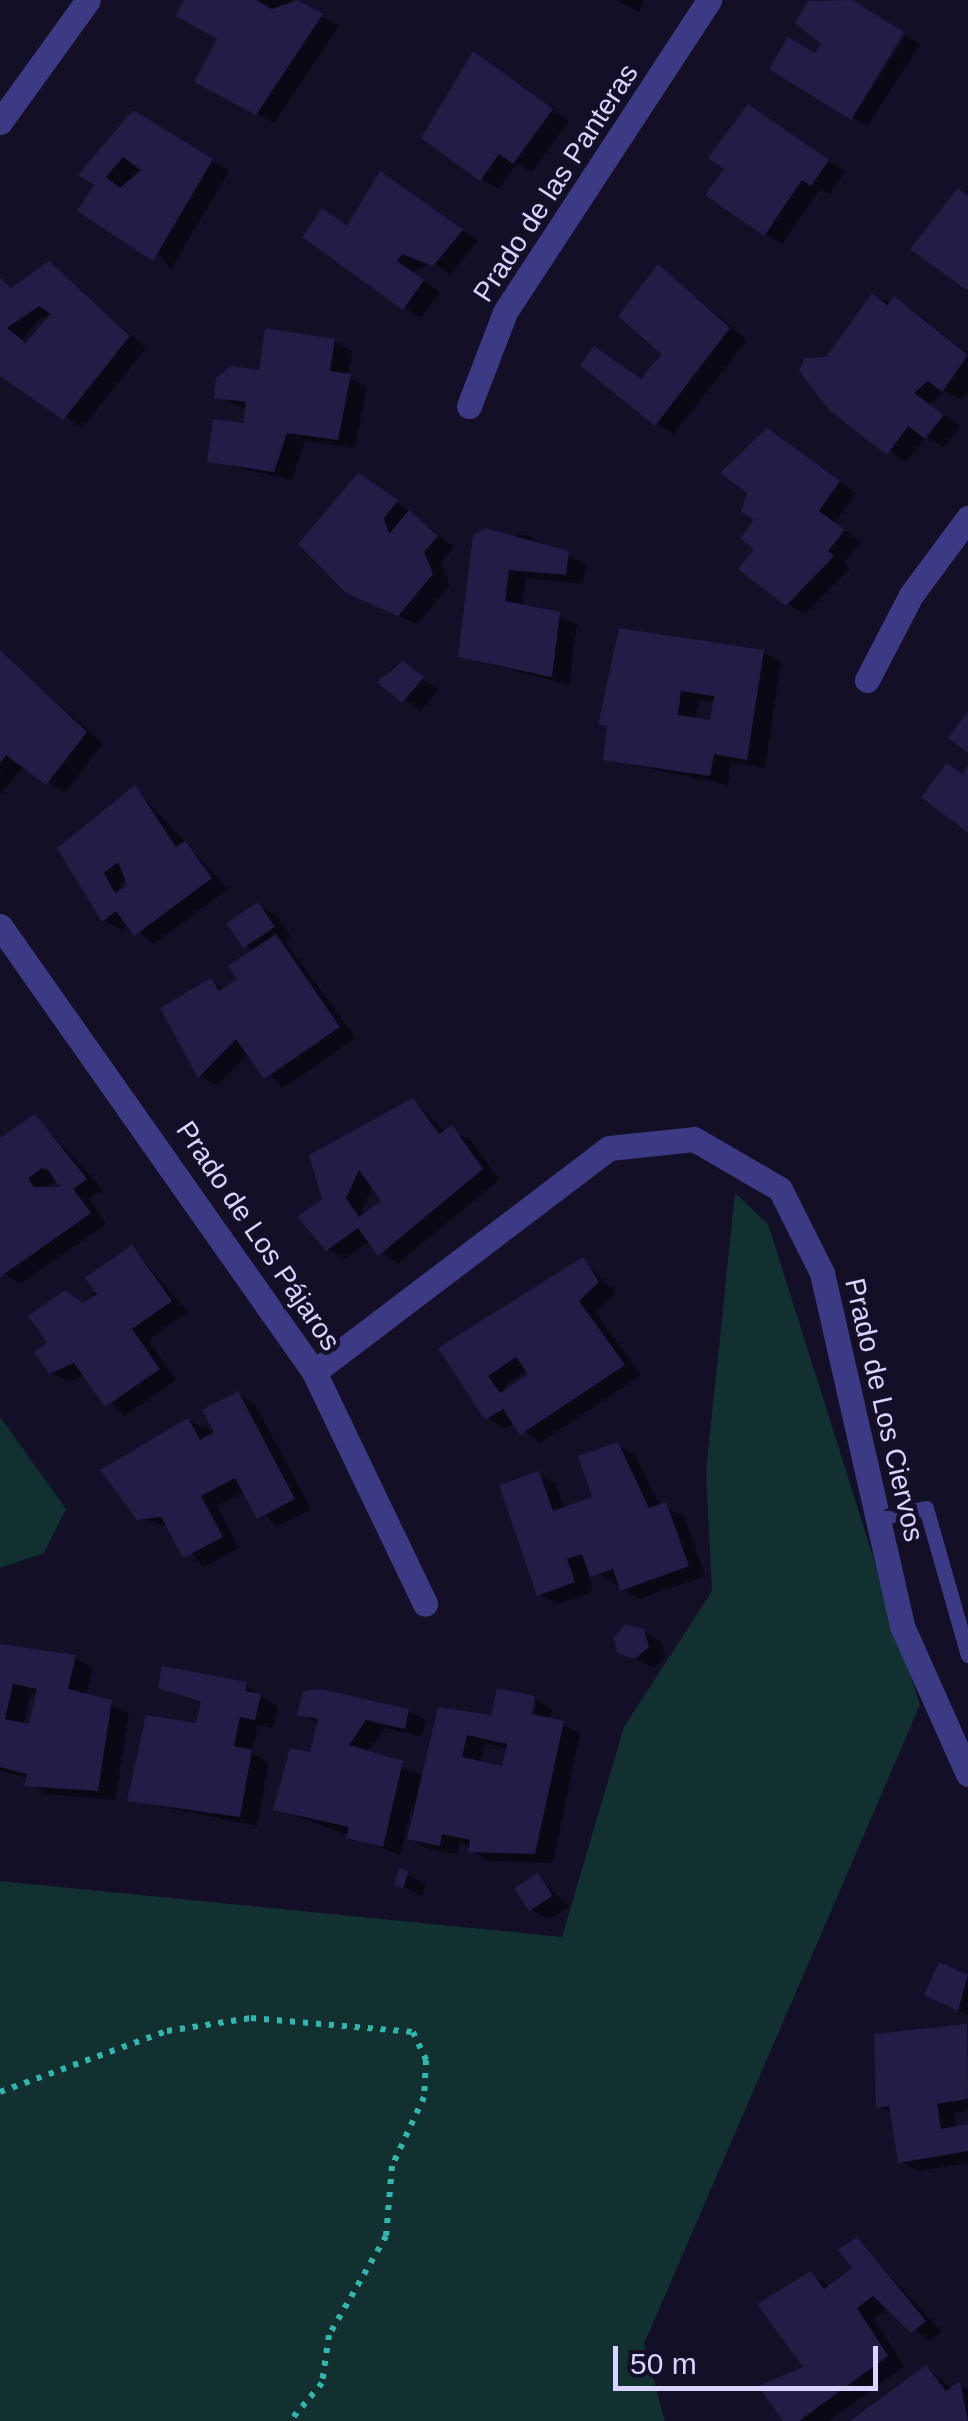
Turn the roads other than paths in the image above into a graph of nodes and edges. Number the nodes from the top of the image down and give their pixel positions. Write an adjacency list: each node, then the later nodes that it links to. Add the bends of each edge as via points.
1 (88, 0): 3 (street)
2 (709, 0): 4 (street, Prado de las Panteras, via 504,312)
3 (0, 122)
4 (469, 406)
5 (968, 518): 6 (street)
6 (867, 680)
7 (0, 926): 8 (street, Prado de Los Pájaros)
8 (314, 1372): 9 (street, Prado de Los Ciervos, via 609,1148 694,1138 780,1189 822,1273); 10 (street, Prado de Los Pájaros)
9 (878, 1518): 11 (lane, via 926,1508); 12 (street, Prado de Los Ciervos, via 902,1626)
10 (426, 1604)
11 (968, 1655)
12 (968, 1774)

